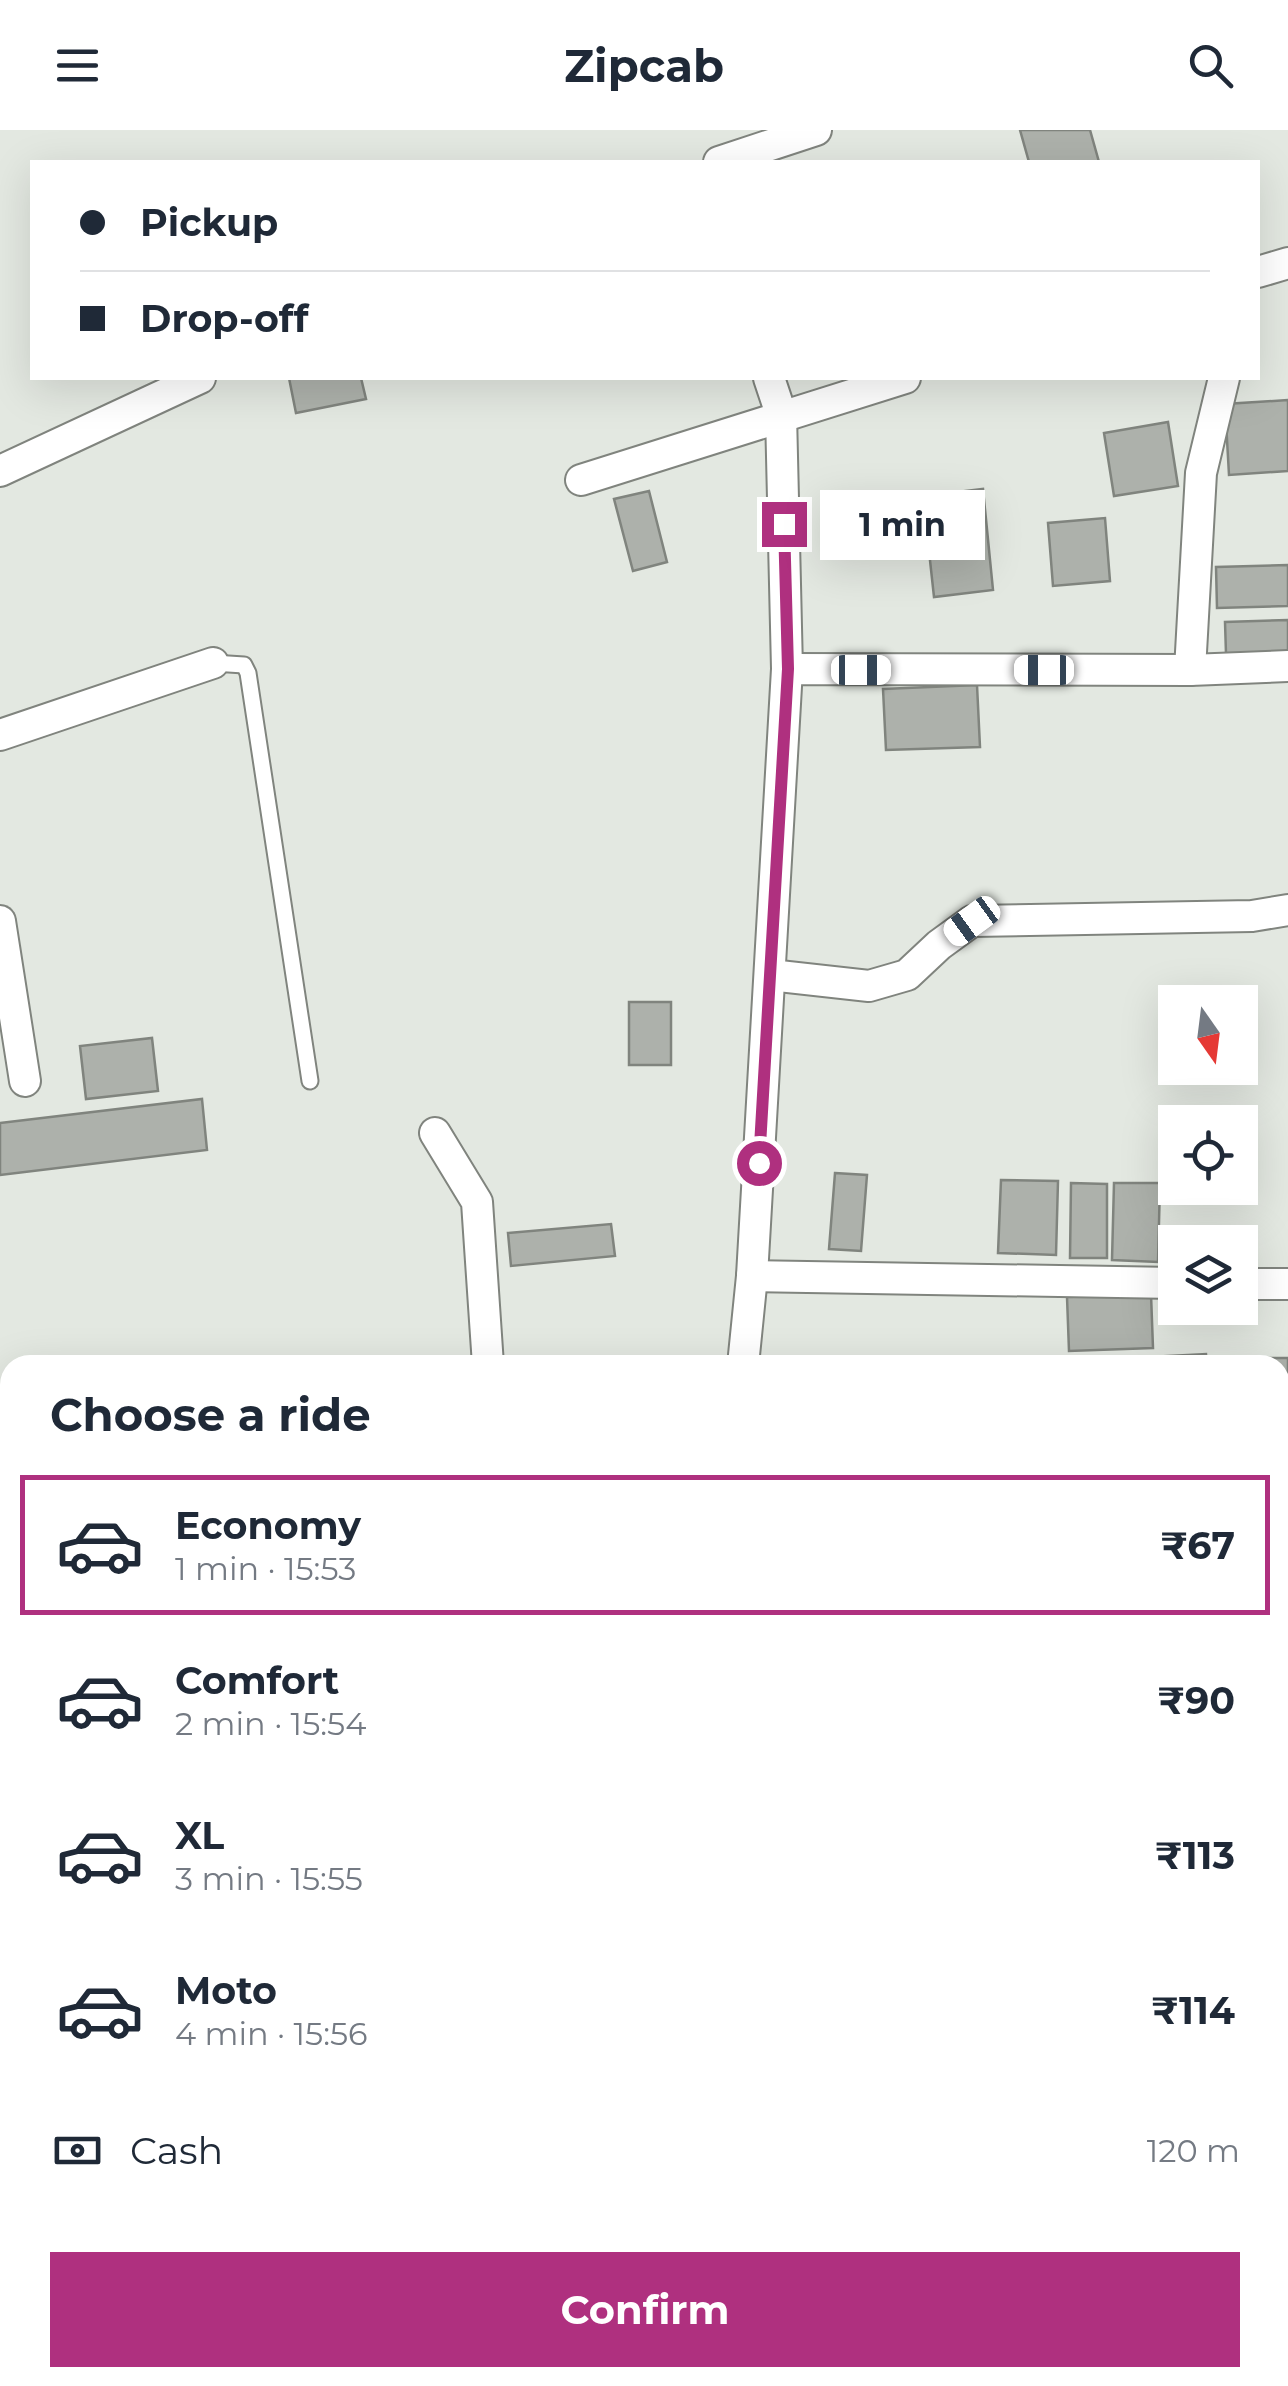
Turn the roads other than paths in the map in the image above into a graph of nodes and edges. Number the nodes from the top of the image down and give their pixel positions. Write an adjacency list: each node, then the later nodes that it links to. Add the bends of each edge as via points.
1 (816, 130): 2 (street)
2 (725, 160)
3 (1288, 263): 4 (street)
4 (1260, 271)
5 (196, 380): 10 (street)
6 (770, 380): 9 (street)
7 (897, 380): 9 (street)
8 (1224, 380): 15 (street, via 1202,473)
9 (781, 414): 11 (street); 14 (street)
10 (0, 471)
11 (581, 480)
12 (213, 663): 16 (street); 21 (lane, via 244,665 248,673)
13 (1288, 666): 15 (street)
14 (788, 669): 15 (street); 19 (street)
15 (1190, 670)
16 (0, 735)
17 (1288, 910): 19 (street, via 972,921 907,975 869,986)
18 (0, 921): 20 (street)
19 (770, 976): 23 (street)
20 (25, 1081)
21 (310, 1082)
22 (436, 1132): 27 (street, via 477,1202)
23 (752, 1276): 24 (street); 28 (street)
24 (1158, 1282)
25 (1258, 1284): 26 (street)
26 (1288, 1284)
27 (487, 1355)
28 (744, 1355)

